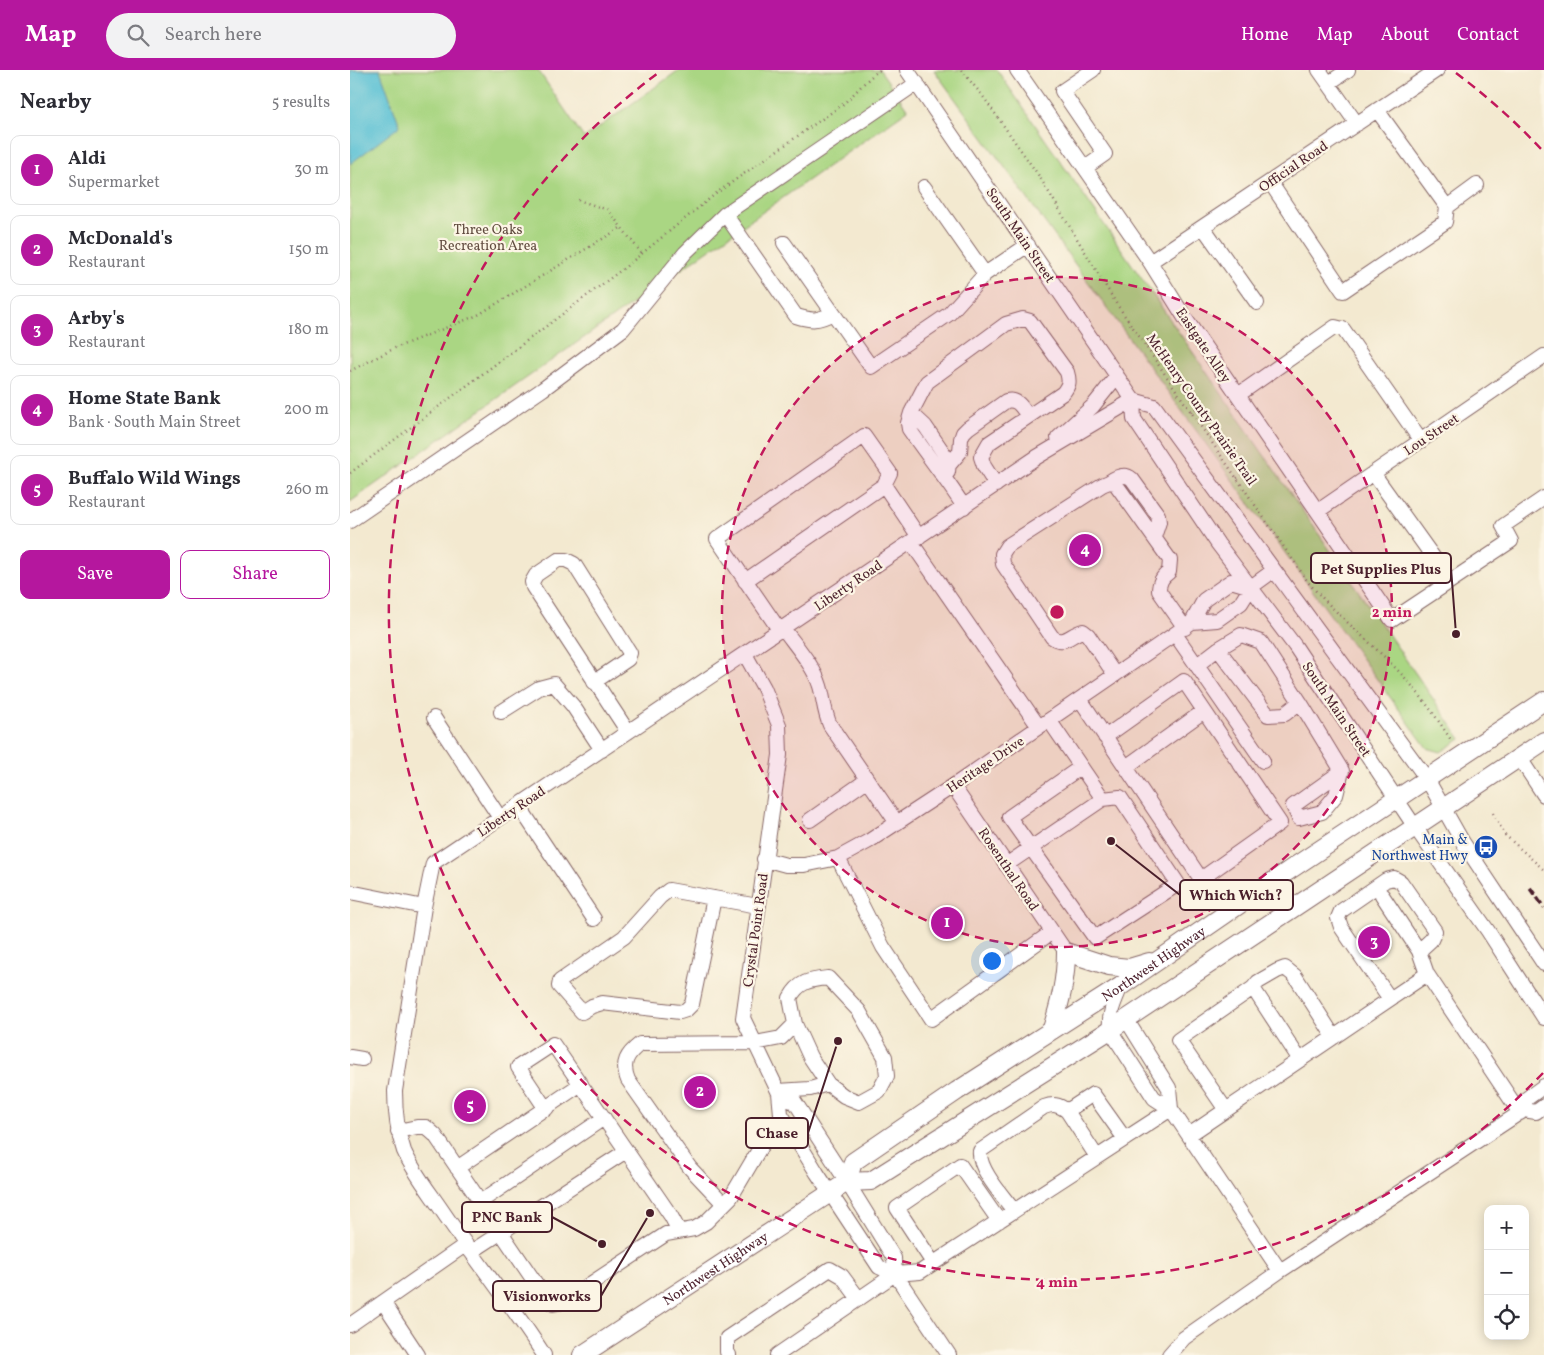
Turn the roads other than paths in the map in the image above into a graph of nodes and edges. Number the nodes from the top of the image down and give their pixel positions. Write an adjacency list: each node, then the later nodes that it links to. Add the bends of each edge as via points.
1 (907, 70): 7 (street, South Main Street)
2 (1093, 70): 11 (street, via 1062,91 1105,154)
3 (1319, 70): 8 (street)
4 (1348, 70): 8 (street)
5 (1437, 70): 9 (street, Official Road)
6 (1022, 72): 11 (street, Eastgate Alley)
7 (917, 83): 16 (street); 19 (street, South Main Street)
8 (1329, 83): 10 (street)
9 (1377, 110): 10 (street, Official Road); 15 (street)
10 (1357, 124): 12 (street, Official Road)
11 (1084, 168): 20 (street, Eastgate Alley)
12 (1270, 182): 15 (street, via 1343,291 1445,222); 17 (street, Official Road)
13 (1477, 185): 15 (street)
14 (924, 187): 21 (street)
15 (1446, 207)
16 (725, 214): 23 (street, via 796,316 821,320); 40 (street, via 685,252 623,329 543,389)
17 (1203, 226): 20 (street, Official Road); 22 (street)
18 (784, 243): 23 (street)
19 (1028, 245): 21 (street); 25 (street, South Main Street)
20 (1150, 262): 26 (street, Eastgate Alley)
21 (985, 274): 23 (street, via 949,314 871,367)
22 (1257, 303)
23 (833, 313)
24 (1544, 356): 30 (street, Lou Street)
25 (1117, 376): 27 (street, South Main Street); 31 (street, via 1093,406)
26 (1238, 395): 30 (street, via 1335,328 1343,330); 39 (street, Eastgate Alley)
27 (1133, 400): 31 (street); 43 (street, South Main Street, via 1154,406); 45 (street, South Main Street, via 1134,419 1218,544)
28 (911, 413): 29 (street, via 927,382 1006,324 1022,319 1036,326 1070,380 1063,393); 32 (street, via 925,426); 34 (street, via 914,424 942,465)
29 (1028, 416): 32 (street, via 1017,401 1006,401 963,433 960,452); 36 (street, via 984,449 981,457)
30 (1420, 441): 33 (street, Lou Street)
31 (1037, 457): 36 (street, Liberty Road)
32 (950, 465): 34 (street)
33 (1373, 474): 39 (street, Lou Street); 42 (street)
34 (947, 481): 38 (street)
35 (884, 485): 41 (street); 44 (street); 44 (street, via 890,473 864,436 717,539)
36 (996, 485): 38 (street, Liberty Road)
37 (1544, 498): 39 (street, Eastgate Alley, via 1503,526 1511,541 1392,620)
38 (964, 507): 41 (street, Liberty Road)
39 (1318, 511)
40 (350, 521)
41 (915, 540): 47 (street, Liberty Road); 59 (street)
42 (1436, 562)
43 (1273, 571): 45 (street, Heritage Drive); 70 (street, South Main Street)
44 (745, 580): 47 (street)
45 (1251, 587): 46 (street, Heritage Drive, via 1241,603 1217,620); 46 (street, Heritage Drive, via 1231,581 1204,600); 75 (street, South Main Street, via 1295,646)
46 (1184, 628): 50 (street); 51 (street, Heritage Drive); 51 (street, via 1159,591 1162,577 1169,572 1170,560 1115,483 1102,485 1007,546 1002,554 1003,564 1052,637 1062,641 1083,631)
47 (781, 630): 49 (street, Liberty Road); 71 (street, via 815,675 830,725)
48 (1218, 649): 50 (street); 55 (street, via 1268,715 1285,714); 55 (street, via 1241,635 1261,642)
49 (745, 654): 60 (street, Liberty Road); 84 (street, Crystal Point Road, via 779,724 780,755)
50 (1197, 665): 65 (street)
51 (1115, 675): 53 (street, Heritage Drive)
52 (594, 682): 52 (street, via 533,586 536,575 558,560 574,564 630,653 628,659); 60 (street)
53 (1080, 699): 59 (street, Heritage Drive); 61 (street)
54 (1544, 701): 70 (main road, Northwest Highway)
55 (1300, 702): 68 (street)
56 (1204, 711): 61 (street, via 1184,681); 67 (street); 67 (street, via 1280,823 1201,879)
57 (501, 712): 63 (street, via 539,688 554,684)
58 (434, 718): 78 (street)
59 (1044, 724): 66 (street); 72 (street, Heritage Drive)
60 (628, 732): 63 (street, Liberty Road)
61 (1105, 737): 67 (street)
62 (1544, 741): 64 (main road, Northwest Highway)
63 (602, 750): 76 (street, Liberty Road)
64 (1519, 757): 69 (street); 77 (main road, Northwest Highway)
65 (1263, 761)
66 (1081, 767): 74 (street); 82 (street, via 1009,817)
67 (1126, 767)
68 (1342, 771)
69 (1539, 777): 73 (street)
70 (1427, 779): 75 (main road, Northwest Highway); 77 (street, South Main Street)
71 (868, 780): 79 (street); 80 (street)
72 (953, 786): 80 (street, Heritage Drive); 85 (street, Rosenthal Road)
73 (1544, 794)
74 (1103, 798): 82 (street); 82 (street, via 1120,797 1178,884 1095,938)
75 (1397, 799): 81 (street, South Main Street); 95 (main road, Northwest Highway)
76 (519, 806): 78 (street, Liberty Road); 91 (street)
77 (1444, 807): 81 (main road, Northwest Highway); 96 (street, South Main Street, via 1462,841)
78 (500, 818): 90 (street, Liberty Road, via 433,863)
79 (810, 820)
80 (897, 823): 83 (street, Heritage Drive)
81 (1414, 827): 101 (street, South Main Street, via 1488,931); 102 (main road, Northwest Highway)
82 (1031, 848): 85 (street)
83 (838, 858): 84 (street, Heritage Drive, via 804,865); 92 (street, via 883,947 931,1019)
84 (764, 859): 89 (street, Crystal Point Road)
85 (1006, 865): 92 (street, Rosenthal Road)
86 (350, 892): 90 (street)
87 (1382, 895): 93 (street)
88 (714, 898): 88 (street, via 669,890 624,937 560,981 559,986 582,1012 602,1003 686,1010 692,1004); 89 (street)
89 (758, 906): 107 (street, Crystal Point Road, via 743,1018)
90 (424, 907): 121 (street, Liberty Road, via 395,1091)
91 (594, 919)
92 (1052, 932): 94 (street, Rosenthal Road)
93 (1419, 951): 97 (street); 100 (street, via 1432,940 1435,931 1402,882 1394,878 1386,880 1340,911 1341,927)
94 (1066, 952): 95 (main road, via 1109,966 1129,968); 104 (main road, via 1063,992)
95 (1163, 957): 98 (main road, Northwest Highway)
96 (1544, 964)
97 (1427, 974): 100 (street); 118 (street)
98 (1121, 986): 104 (main road, Northwest Highway); 105 (street, via 1111,1012)
99 (1252, 988): 106 (street, via 1265,977 1285,968 1295,976); 108 (street); 116 (street, via 1178,1040)
100 (1390, 999): 106 (street)
101 (1544, 1018)
102 (1126, 1019): 105 (main road, Northwest Highway); 115 (street, via 1169,1088)
103 (795, 1024): 107 (street, via 781,1038); 110 (street, via 810,1057); 110 (street, via 790,998 795,988 810,980 828,978 859,1011 885,1057 887,1076 879,1090 859,1102)
104 (1052, 1029): 129 (main road, Northwest Highway, via 853,1162)
105 (1110, 1030): 115 (street, via 1154,1098); 129 (main road, Northwest Highway, via 871,1181)
106 (1334, 1037): 108 (street)
107 (755, 1043): 112 (street, Crystal Point Road); 132 (street, via 640,1044 626,1061 624,1072 628,1080 690,1168)
108 (1300, 1060): 116 (street)
109 (581, 1084): 114 (street); 114 (street, via 553,1044 518,1067); 119 (street)
110 (828, 1084): 112 (street, via 810,1090)
111 (1544, 1086): 118 (street, via 1526,1099)
112 (779, 1092): 120 (street); 129 (street, Crystal Point Road, via 783,1098 795,1102)
113 (1544, 1106): 118 (street, via 1536,1112)
114 (546, 1109): 128 (street)
115 (1171, 1109): 122 (street); 123 (street)
116 (1226, 1110): 122 (street)
117 (1067, 1111): 123 (street, via 1093,1094); 125 (street, via 1052,1104 1044,1107); 126 (street)
118 (1522, 1111): 139 (street)
119 (604, 1118): 124 (street); 131 (street)
120 (784, 1119): 130 (street); 132 (street, via 767,1136)
121 (398, 1131): 128 (street, via 426,1126); 137 (street, Liberty Road, via 413,1167)
122 (1189, 1136): 139 (street)
123 (1125, 1139): 126 (street)
124 (626, 1151): 135 (street); 136 (street)
125 (980, 1151): 127 (street); 133 (street, via 983,1166)
126 (1098, 1157): 133 (street)
127 (960, 1165): 134 (street); 138 (street, via 896,1208)
128 (457, 1168): 131 (street)
129 (847, 1182): 130 (main road, Northwest Highway); 140 (street, Crystal Point Road, via 894,1258)
130 (830, 1193): 140 (street, via 879,1267); 144 (main road, Northwest Highway)
131 (480, 1202): 136 (street)
132 (724, 1204): 135 (street, via 706,1222 694,1229)
133 (1014, 1211): 134 (street)
134 (999, 1221): 138 (street)
135 (679, 1231): 136 (street, via 666,1234 563,1302 553,1304)
136 (502, 1233): 137 (street)
137 (468, 1249): 142 (street); 146 (street, Liberty Road)
138 (934, 1263): 140 (street, via 920,1272)
139 (1280, 1271): 151 (street, via 1184,1338)
140 (895, 1274): 141 (street); 150 (street)
141 (859, 1298): 148 (street, via 842,1276 830,1269 727,1338); 149 (street)
142 (383, 1302): 143 (street); 145 (street)
143 (350, 1325)
144 (602, 1348): 147 (main road, Northwest Highway)
145 (418, 1355)
146 (544, 1355)
147 (582, 1355)
148 (728, 1355)
149 (777, 1355)
150 (949, 1355)
151 (1169, 1355)

